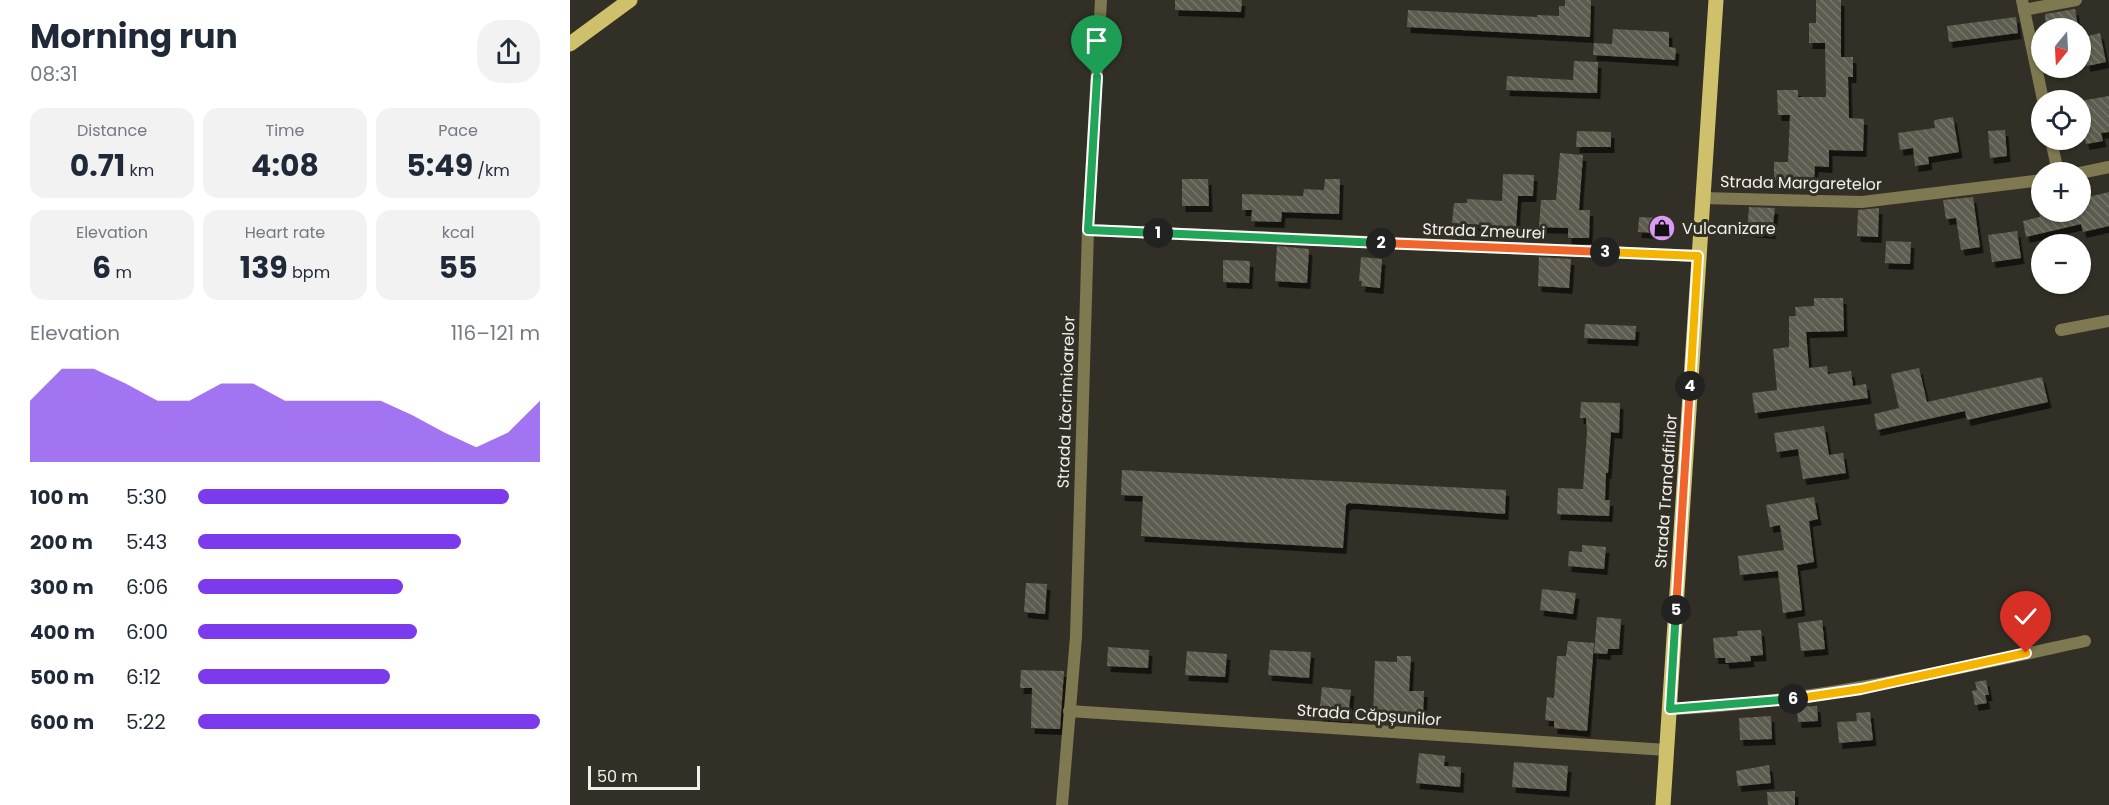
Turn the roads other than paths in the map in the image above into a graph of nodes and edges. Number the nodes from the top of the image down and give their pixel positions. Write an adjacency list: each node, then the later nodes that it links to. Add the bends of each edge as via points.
1 (630, 0): 6 (main road)
2 (1101, 0): 12 (street, Strada Lăcrimioarelor)
3 (1716, 0): 11 (main road, Strada Trandafirilor)
4 (2076, 0): 5 (street)
5 (2023, 5): 7 (street)
6 (570, 44)
7 (2041, 90)
8 (2109, 167): 9 (street)
9 (2091, 171)
10 (2031, 181): 11 (street, Strada Margaretelor, via 1882,201)
11 (1702, 198): 13 (main road, Strada Trandafirilor)
12 (1088, 230): 13 (street, Strada Zmeurei); 18 (street, Strada Lăcrimioarelor, via 1076,637)
13 (1698, 256): 17 (main road, Strada Trandafirilor)
14 (2109, 321): 15 (street)
15 (2061, 330)
16 (2085, 640): 17 (street, via 1861,689 1733,706)
17 (1670, 709): 19 (main road, Strada Trandafirilor)
18 (1069, 711): 19 (street, Strada Căpșunilor); 20 (street, Strada Lăcrimioarelor)
19 (1667, 750): 21 (main road, Strada Trandafirilor)
20 (1062, 805)
21 (1664, 805)

